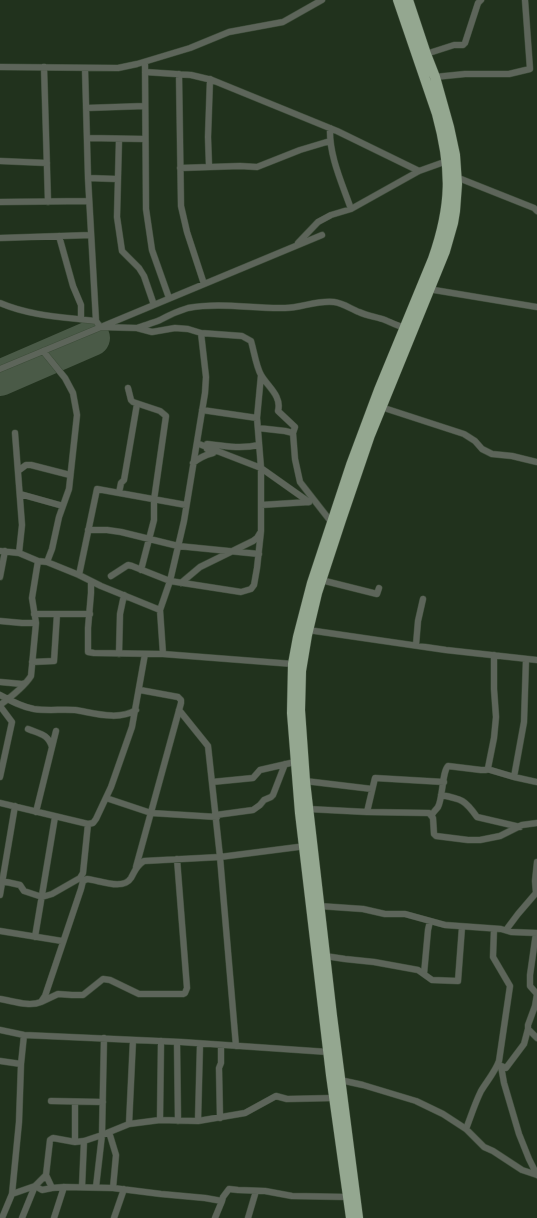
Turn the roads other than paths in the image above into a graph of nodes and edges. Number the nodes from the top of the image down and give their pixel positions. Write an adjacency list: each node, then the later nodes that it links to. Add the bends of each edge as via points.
1 (322, 0): 6 (street)
2 (398, 0): 26 (highway, via 437,114)
3 (408, 0): 7 (highway)
4 (481, 0): 7 (street, via 463,45)
5 (525, 0): 13 (street)
6 (312, 2): 8 (street, via 283,22 229,32)
7 (426, 54): 16 (highway)
8 (145, 62): 11 (street, via 118,68); 14 (street)
9 (0, 67): 10 (street)
10 (44, 67): 11 (street); 27 (street)
11 (86, 68): 19 (street)
12 (537, 68): 13 (street)
13 (530, 69): 16 (street, via 510,74)
14 (145, 72): 15 (street); 18 (street)
15 (178, 74): 17 (street); 29 (street)
16 (435, 77): 31 (highway, via 455,155)
17 (210, 79): 20 (street); 28 (street)
18 (145, 106): 19 (street); 23 (street)
19 (86, 108): 21 (street)
20 (330, 128): 24 (street); 30 (street)
21 (87, 138): 22 (street); 32 (street)
22 (119, 139): 23 (street); 33 (street)
23 (145, 139): 46 (street, via 149,239)
24 (330, 141): 28 (street, via 257,167); 37 (street)
25 (0, 161): 27 (street)
26 (448, 161): 30 (street); 45 (highway, via 445,220)
27 (47, 163): 36 (street)
28 (209, 166): 29 (street)
29 (180, 168): 44 (street, via 181,206)
30 (418, 171): 37 (street)
31 (456, 177): 38 (street); 45 (highway, via 453,223 445,251)
32 (88, 178): 33 (street); 34 (street)
33 (117, 179): 48 (street, via 117,217 122,251 144,276)
34 (89, 201): 36 (street); 39 (street)
35 (0, 202): 36 (street)
36 (48, 202)
37 (351, 209): 43 (street, via 318,222)
38 (537, 211)
39 (91, 235): 41 (street); 51 (street)
40 (322, 235): 43 (street)
41 (59, 236): 42 (street); 50 (street, via 72,286 81,305)
42 (0, 238)
43 (296, 246): 44 (street)
44 (204, 284): 46 (street)
45 (426, 288): 49 (street); 54 (highway); 61 (highway)
46 (170, 298): 48 (street)
47 (0, 303): 50 (street, via 22,311)
48 (154, 305): 52 (street)
49 (537, 307)
50 (81, 319): 51 (street)
51 (96, 321): 52 (street)
52 (100, 327): 53 (street); 56 (street)
53 (137, 328): 54 (street, via 175,312 202,306 292,308 332,302); 55 (street, via 152,332 175,328 188,329)
54 (405, 328): 81 (highway, via 360,438)
55 (201, 333): 58 (street, via 242,336 251,341); 62 (street, via 206,377)
56 (43, 351): 57 (street); 73 (street, via 65,378 75,400 77,415)
57 (0, 368)
58 (261, 374): 63 (street); 66 (street, via 278,399 278,411 295,427)
59 (128, 388): 60 (street, via 131,400)
60 (137, 404): 74 (street, via 124,480 120,483); 76 (street, via 160,411 166,416)
61 (381, 407): 69 (street, via 464,434 492,454); 96 (highway)
62 (202, 410): 63 (street); 67 (street)
63 (257, 418): 64 (street)
64 (258, 428): 66 (street); 68 (street)
65 (15, 433): 72 (street)
66 (293, 433): 77 (street, via 297,475)
67 (198, 443): 68 (street, via 239,448); 70 (street); 70 (street, via 213,453); 71 (street)
68 (259, 445): 71 (street)
69 (537, 462)
70 (193, 463): 78 (street)
71 (261, 468): 77 (street); 79 (street)
72 (18, 471): 73 (street, via 26,465 31,465); 75 (street)
73 (70, 475): 80 (street, via 69,489)
74 (118, 493): 76 (street); 82 (street, via 97,489)
75 (20, 494): 80 (street); 88 (street, via 22,525)
76 (154, 500): 78 (street); 84 (street)
77 (312, 502): 79 (street); 81 (street)
78 (186, 505): 85 (street)
79 (261, 505): 83 (street)
80 (63, 506): 91 (street)
81 (332, 523): 118 (highway, via 304,613)
82 (88, 530): 84 (street, via 121,532); 93 (street)
83 (261, 532): 87 (street, via 257,538); 89 (street)
84 (150, 540): 85 (street); 92 (street)
85 (178, 546): 87 (street); 98 (street)
86 (2, 551): 88 (street); 95 (street)
87 (231, 551): 89 (street); 99 (street, via 200,567)
88 (19, 553): 90 (street)
89 (259, 554): 99 (street, via 254,585 246,591)
90 (38, 561): 91 (street); 104 (street, via 32,598)
91 (47, 562): 93 (street)
92 (141, 570): 94 (street, via 128,566); 98 (street)
93 (79, 575): 97 (street)
94 (111, 576)
95 (0, 577)
96 (321, 580): 100 (street, via 377,594); 109 (highway)
97 (91, 581): 101 (street); 106 (street)
98 (170, 581): 99 (street); 103 (street)
99 (181, 583)
100 (379, 588)
101 (124, 595): 103 (street); 111 (street, via 120,614)
102 (423, 600): 110 (street)
103 (160, 610): 113 (street)
104 (34, 614): 105 (street); 108 (street)
105 (57, 614): 106 (street); 117 (street, via 54,662)
106 (90, 614): 111 (street, via 88,652)
107 (0, 620): 108 (street)
108 (36, 623): 117 (street)
109 (308, 630): 110 (street); 135 (highway, via 299,696)
110 (416, 646): 114 (street)
111 (119, 654): 112 (street)
112 (145, 654): 113 (street); 121 (street)
113 (163, 654): 118 (street)
114 (494, 655): 115 (street); 132 (street, via 496,717)
115 (526, 659): 116 (street); 134 (street, via 524,722)
116 (537, 660)
117 (32, 662): 120 (street, via 31,676)
118 (293, 664): 130 (highway)
119 (0, 682): 120 (street)
120 (25, 683): 123 (street)
121 (140, 690): 125 (street); 126 (street, via 178,697 181,700)
122 (0, 695): 123 (street)
123 (8, 699): 124 (street); 125 (street, via 35,709 75,710 111,715 129,714)
124 (0, 706): 133 (street, via 11,719 12,726)
125 (136, 710): 141 (street)
126 (179, 710): 136 (street, via 208,746); 147 (street)
127 (28, 730): 129 (street, via 46,736)
128 (56, 730): 129 (street)
129 (52, 747): 145 (street)
130 (295, 762): 131 (street); 154 (highway)
131 (285, 764): 136 (street, via 260,770 253,778); 149 (street, via 271,797 253,810)
132 (487, 769): 134 (street); 137 (street, via 448,766 445,769)
133 (0, 777)
134 (514, 777): 138 (street)
135 (305, 781): 139 (street); 144 (highway)
136 (212, 782): 149 (street)
137 (444, 782): 139 (street, via 375,778); 140 (street)
138 (537, 782)
139 (372, 789): 146 (street)
140 (441, 794): 148 (street); 153 (street, via 458,798 468,804 477,817)
141 (106, 798): 147 (street); 152 (street, via 96,819)
142 (0, 803): 143 (street)
143 (14, 806): 145 (street); 159 (street)
144 (308, 809): 146 (street); 154 (highway)
145 (36, 812): 150 (street)
146 (367, 812): 148 (street)
147 (151, 813): 149 (street); 158 (street)
148 (432, 815): 153 (street, via 434,834 441,837 480,840 500,836)
149 (217, 816): 155 (street)
150 (55, 817): 152 (street); 161 (street)
151 (537, 823): 153 (street)
152 (88, 824): 161 (street, via 83,873 80,878)
153 (520, 827)
154 (308, 845): 155 (street); 162 (highway); 187 (highway)
155 (220, 857): 156 (street); 186 (street)
156 (177, 859): 158 (street, via 144,861); 174 (street, via 187,988 185,993 140,994 103,978 83,995 58,994)
157 (537, 862): 166 (street, via 536,893)
158 (135, 869): 170 (street, via 130,880 117,885 86,879)
159 (2, 881): 160 (street); 161 (street, via 20,885 24,892)
160 (0, 895)
161 (42, 897): 169 (street)
162 (319, 906): 163 (street, via 405,914); 171 (highway)
163 (430, 921): 164 (street); 172 (street)
164 (462, 927): 165 (street); 172 (street, via 458,981 432,980)
165 (494, 928): 166 (street); 190 (street, via 493,957 510,986)
166 (506, 930): 168 (street)
167 (0, 931): 169 (street)
168 (536, 933): 175 (street, via 530,975 530,986 537,994)
169 (35, 937): 170 (street)
170 (62, 942): 174 (street)
171 (325, 956): 172 (street, via 374,962 418,970); 191 (highway)
172 (424, 974)
173 (0, 999): 174 (street, via 27,1004)
174 (41, 1002)
175 (536, 1007): 176 (street)
176 (528, 1029): 180 (street); 190 (street, via 524,1044 516,1056 506,1068)
177 (0, 1030): 178 (street)
178 (24, 1035): 179 (street); 189 (street)
179 (104, 1038): 181 (street); 195 (street)
180 (537, 1038)
181 (134, 1040): 182 (street); 200 (street)
182 (161, 1041): 183 (street); 197 (street)
183 (177, 1042): 184 (street); 198 (street)
184 (200, 1044): 185 (street); 199 (street)
185 (221, 1045): 186 (street); 196 (street)
186 (236, 1046): 187 (street)
187 (328, 1052): 192 (highway)
188 (0, 1061): 189 (street)
189 (21, 1064): 216 (street, via 19,1122)
190 (499, 1065): 201 (street, via 475,1102); 207 (street, via 519,1134)
191 (340, 1080): 201 (street, via 416,1102 443,1114); 226 (highway)
192 (334, 1098): 196 (street, via 287,1099 276,1096 245,1114); 217 (highway)
193 (51, 1101): 194 (street)
194 (75, 1102): 195 (street); 205 (street)
195 (103, 1102): 203 (street)
196 (220, 1118): 199 (street)
197 (160, 1120): 198 (street); 200 (street)
198 (178, 1121): 199 (street)
199 (198, 1121)
200 (128, 1124): 202 (street)
201 (466, 1129): 207 (street, via 484,1146 522,1170)
202 (109, 1132): 203 (street); 213 (street, via 116,1155)
203 (102, 1135): 204 (street); 212 (street)
204 (84, 1141): 205 (street); 210 (street)
205 (75, 1142): 206 (street, via 53,1138 50,1140)
206 (46, 1175): 208 (street); 211 (street)
207 (537, 1175)
208 (35, 1186): 211 (street, via 42,1190); 216 (street); 220 (street)
209 (64, 1187): 210 (street); 211 (street); 221 (street)
210 (82, 1187): 212 (street)
211 (52, 1188)
212 (96, 1188): 213 (street)
213 (113, 1188): 214 (street)
214 (124, 1189): 218 (street); 222 (street)
215 (256, 1191): 217 (street, via 292,1196); 218 (street, via 229,1189); 224 (street)
216 (12, 1194): 219 (street)
217 (348, 1197): 225 (highway)
218 (222, 1201): 223 (street)
219 (2, 1218)
220 (22, 1218)
221 (54, 1218)
222 (114, 1218)
223 (216, 1218)
224 (248, 1218)
225 (351, 1218)
226 (358, 1218)

